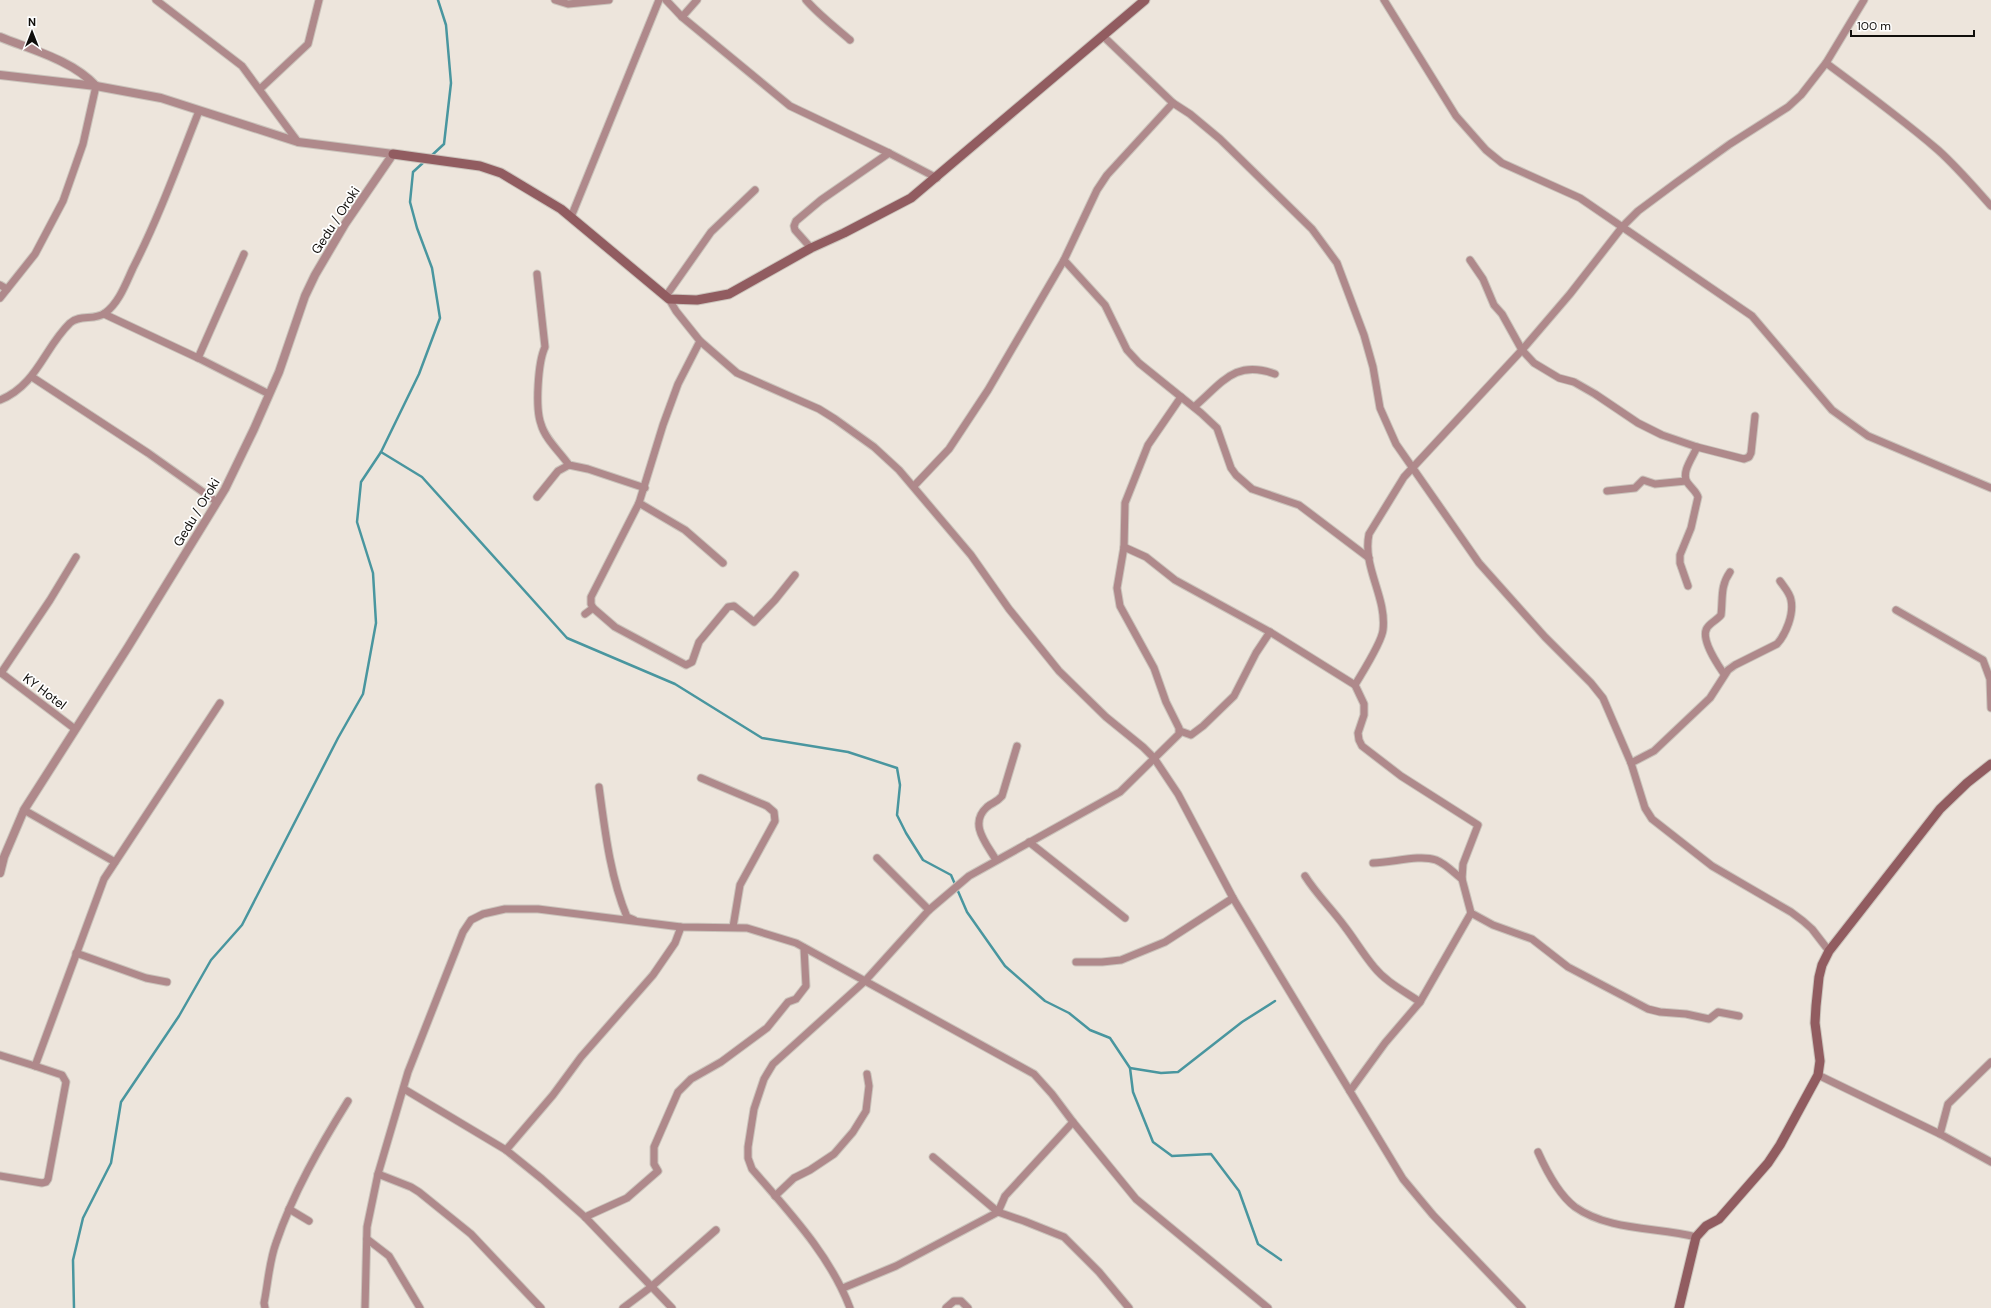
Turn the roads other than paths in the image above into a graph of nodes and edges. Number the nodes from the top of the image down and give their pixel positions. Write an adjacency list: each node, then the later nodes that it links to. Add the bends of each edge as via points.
1 (156, 0): 19 (street, via 242,66)
2 (318, 0): 19 (street, via 308,44)
3 (555, 0): 4 (street, via 568,4)
4 (609, 0)
5 (659, 0): 28 (street)
6 (666, 0): 12 (street)
7 (697, 0): 12 (street)
8 (806, 0): 15 (street, via 817,13)
9 (1145, 0): 13 (main road)
10 (1384, 0): 29 (street, via 1456,116 1486,150 1502,163 1580,198)
11 (1864, 0): 16 (street)
12 (682, 17): 23 (street, via 790,106)
13 (1103, 36): 20 (street); 25 (main road)
14 (0, 37): 18 (street, via 72,66 86,75)
15 (850, 40)
16 (1826, 63): 27 (street, via 1938,150); 29 (street, via 1811,84 1788,107 1730,144 1638,211)
17 (0, 75): 18 (street)
18 (96, 86): 21 (street, via 162,98); 36 (street, via 83,144 63,201 35,254)
19 (260, 90): 22 (street)
20 (1173, 103): 32 (street, via 1107,175 1097,190); 52 (street, via 1220,139 1312,229 1326,248 1336,264 1364,336 1383,417)
21 (199, 111): 22 (street); 39 (street, via 156,222 118,299)
22 (298, 142): 24 (street)
23 (889, 153): 25 (street); 30 (street, via 821,200 796,221 795,230)
24 (393, 154): 28 (main road, via 460,162 501,173); 45 (street, Gedu / Oroki, via 345,224 304,296 279,372)
25 (937, 178): 30 (main road, via 886,213)
26 (755, 190): 37 (street, via 711,232)
27 (1991, 206)
28 (571, 217): 37 (main road)
29 (1623, 226): 41 (street); 56 (street, via 1752,316 1832,410 1846,421 1868,436)
30 (811, 248): 37 (main road, via 729,294 697,300)
31 (244, 254): 42 (street)
32 (1064, 260): 46 (street, via 1104,304 1127,350 1139,363); 54 (street, via 966,426 949,449)
33 (1470, 260): 41 (street)
34 (537, 274): 51 (street, via 545,347 539,371 539,414 545,433)
35 (0, 285): 36 (street)
36 (7, 289): 38 (street)
37 (668, 297): 40 (street)
38 (0, 298)
39 (104, 314): 42 (street); 44 (street, via 79,318 71,323 48,351)
40 (700, 341): 54 (street, via 737,373 819,409 835,419 874,447); 55 (street, via 678,384)
41 (1522, 350): 50 (street, via 1534,363 1548,372 1574,382 1638,423 1662,435); 52 (street)
42 (198, 358): 45 (street)
43 (1274, 374): 48 (street, via 1252,368 1236,371)
44 (32, 377): 47 (street, via 12,395); 59 (street, via 148,453)
45 (269, 394): 59 (street, Gedu / Oroki, via 225,489)
46 (1182, 397): 48 (street); 61 (street, via 1148,445 1133,481 1125,503)
47 (0, 400)
48 (1194, 407): 63 (street, via 1217,428 1231,468 1244,483 1263,494 1299,505)
49 (1756, 416): 50 (street, via 1749,457 1744,459)
50 (1697, 447): 53 (street, via 1686,469)
51 (569, 465): 55 (street); 58 (street, via 558,471)
52 (1412, 469): 63 (street, via 1398,484 1369,534); 82 (street, via 1479,563 1603,698)
53 (1686, 481): 57 (street, via 1655,484 1643,480 1635,488); 68 (street, via 1698,498 1691,528 1680,555)
54 (914, 486): 81 (street, via 971,555 1009,609 1059,670 1106,718)
55 (645, 488): 60 (street)
56 (1991, 488)
57 (1607, 490)
58 (536, 496)
59 (216, 502): 78 (street, Gedu / Oroki)
60 (638, 503): 64 (street, via 685,530); 69 (street, via 591,597)
61 (1124, 547): 72 (street, via 1139,552 1175,580); 79 (street, via 1117,583 1120,606 1154,668)
62 (76, 557): 73 (street)
63 (1369, 558): 75 (street, via 1378,592 1383,631)
64 (723, 563)
65 (1730, 572): 74 (street, via 1724,581 1720,615 1707,628 1705,634 1705,640)
66 (795, 575): 69 (street, via 754,622 734,606 728,607 699,642 692,662 686,665 615,627)
67 (1780, 581): 74 (street, via 1792,602 1785,633 1777,644 1734,665)
68 (1688, 586)
69 (593, 608): 71 (street)
70 (1896, 610): 77 (street, via 1983,660 1990,679)
71 (586, 614)
72 (1270, 632): 75 (street); 79 (street, via 1234,696 1191,735)
73 (0, 673): 78 (street, KY Hotel)
74 (1724, 674): 82 (street, via 1710,698 1654,751)
75 (1355, 685): 95 (street, via 1364,704 1364,715 1358,733 1358,740 1362,746 1401,776 1478,824 1463,864)
76 (220, 703): 91 (street)
77 (1991, 708)
78 (75, 729): 86 (street, Gedu / Oroki)
79 (1180, 731): 81 (street)
80 (1017, 746): 90 (street, via 1002,796 997,803 987,807 979,818 979,830)
81 (1154, 758): 87 (street, via 1120,792); 96 (street, via 1178,794)
82 (1631, 763): 104 (street, via 1645,808 1652,820 1712,866 1791,912 1812,929)
83 (1991, 764): 104 (main road, via 1966,783 1940,809)
84 (701, 778): 102 (street, via 767,806 774,812 775,821 740,885)
85 (599, 787): 100 (street, via 619,897 627,917)
86 (24, 810): 88 (street, Gedu / Oroki); 91 (street)
87 (1029, 842): 90 (street); 99 (street)
88 (2, 856): 93 (street, Gedu / Oroki)
89 (877, 858): 97 (street)
90 (996, 860): 97 (street, via 970,876)
91 (115, 862): 105 (street, via 104,879)
92 (1373, 863): 95 (street, via 1435,860)
93 (0, 873)
94 (1305, 876): 109 (street, via 1316,894 1346,927 1374,968)
95 (1462, 879): 98 (street)
96 (1233, 898): 106 (street, via 1165,942 1121,960); 117 (street)
97 (929, 910): 107 (street)
98 (1471, 913): 109 (street); 110 (street, via 1493,925 1532,939 1568,967 1648,1009 1709,1019 1718,1012)
99 (1125, 918)
100 (638, 922): 101 (street); 116 (street, via 538,909 505,910 483,914 471,920 463,932 427,1020)
101 (681, 927): 102 (street); 121 (street, via 676,943 654,975 581,1057 553,1095)
102 (733, 927): 103 (street, via 756,931 796,943)
103 (804, 948): 107 (street); 130 (street, via 806,986 796,999 788,1002 767,1028 722,1062 691,1079 678,1092 654,1147 654,1164 658,1171 626,1198)
104 (1829, 951): 115 (main road, via 1819,977 1816,1006 1815,1023 1820,1061)
105 (76, 953): 108 (street, via 146,978); 113 (street)
106 (1076, 962)
107 (865, 981): 119 (street, via 1034,1074); 127 (street, via 773,1064 764,1079 754,1109 748,1158 752,1169)
108 (167, 982)
109 (1420, 1002): 117 (street, via 1385,1043)
110 (1739, 1016)
111 (0, 1055): 113 (street)
112 (1991, 1062): 120 (street, via 1948,1104)
113 (35, 1066): 126 (street, via 62,1075 66,1082 48,1179 42,1183)
114 (867, 1074): 127 (street, via 869,1086 866,1111 853,1132 834,1154 794,1178)
115 (1818, 1075): 120 (street); 133 (main road, via 1768,1163 1719,1219 1706,1226)
116 (404, 1089): 121 (street); 125 (street)
117 (1350, 1091): 148 (street, via 1408,1185 1432,1216)
118 (348, 1102): 128 (street, via 326,1136)
119 (1073, 1122): 129 (street, via 1005,1196); 147 (street, via 1136,1199)
120 (1940, 1134): 124 (street)
121 (506, 1150): 130 (street)
122 (1538, 1152): 133 (street, via 1558,1187 1574,1206 1597,1219)
123 (933, 1157): 129 (street)
124 (1991, 1162)
125 (378, 1174): 134 (street, via 366,1227); 140 (street, via 415,1189 471,1234)
126 (0, 1176)
127 (775, 1196): 136 (street, via 825,1258)
128 (289, 1209): 131 (street); 137 (street, via 275,1244 264,1303)
129 (998, 1212): 136 (street, via 896,1266); 146 (street, via 1064,1237 1100,1272)
130 (585, 1217): 135 (street)
131 (309, 1222)
132 (716, 1230): 135 (street)
133 (1696, 1237): 149 (main road)
134 (367, 1239): 138 (street); 139 (street, via 389,1256)
135 (651, 1287): 141 (street); 142 (street)
136 (843, 1288): 143 (street)
137 (266, 1308)
138 (365, 1308)
139 (420, 1308)
140 (541, 1308)
141 (623, 1308)
142 (672, 1308)
143 (850, 1308)
144 (946, 1308): 145 (street, via 954,1301 960,1301)
145 (968, 1308)
146 (1129, 1308)
147 (1268, 1308)
148 (1522, 1308)
149 (1679, 1308)

